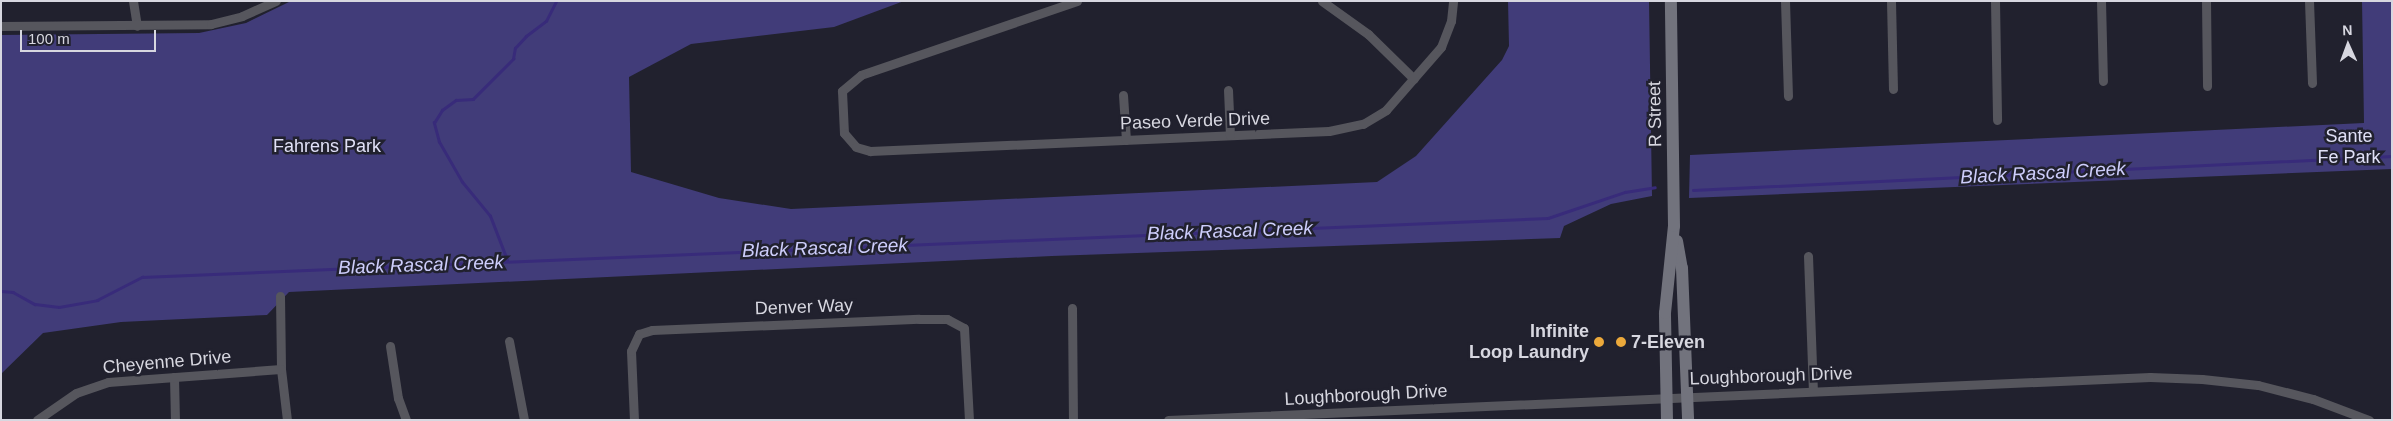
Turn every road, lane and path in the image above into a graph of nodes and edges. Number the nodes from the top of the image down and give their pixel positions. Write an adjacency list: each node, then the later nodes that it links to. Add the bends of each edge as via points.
1 (133, 1): 15 (street)
2 (276, 1): 13 (street)
3 (1077, 1): 26 (street, Paseo Verde Drive, via 861,75 846,85 841,97 843,131 856,147 870,151)
4 (1322, 1): 16 (street, via 1368,34)
5 (1453, 1): 16 (street, Paseo Verde Drive, via 1451,21 1441,47)
6 (1671, 1): 27 (street, R Street)
7 (1785, 1): 23 (street)
8 (1891, 1): 20 (street)
9 (1995, 1): 24 (street)
10 (2101, 1): 17 (street)
11 (2206, 1): 19 (street)
12 (2308, 1): 18 (street)
13 (258, 5): 15 (street, via 211,24)
14 (1, 26): 15 (street)
15 (137, 26)
16 (1414, 79): 25 (street, Paseo Verde Drive, via 1386,110 1363,124 1329,131)
17 (2103, 81)
18 (2312, 83)
19 (2207, 86)
20 (1893, 89)
21 (1228, 90): 25 (street)
22 (1124, 95): 26 (street)
23 (1788, 96)
24 (1997, 120)
25 (1230, 135): 26 (street, Paseo Verde Drive)
26 (1126, 140)
27 (1674, 226): 36 (street, R Street, via 1682,268); 37 (street, R Street, via 1665,313)
28 (1808, 256): 35 (street)
29 (280, 296): 33 (street)
30 (1072, 308): 46 (street)
31 (510, 341): 43 (street)
32 (390, 346): 42 (street, via 398,398)
33 (281, 369): 34 (street, Cheyenne Drive); 41 (street)
34 (174, 377): 39 (street, Cheyenne Drive, via 128,378 95,386 76,393); 40 (street)
35 (1813, 391): 36 (street, Loughborough Drive); 50 (street, Loughborough Drive, via 2150,377 2202,378 2258,385 2314,399)
36 (1688, 395): 37 (street, Loughborough Drive); 49 (street, R Street)
37 (1667, 396): 38 (street, Loughborough Drive); 48 (street, R Street)
38 (1266, 418): 47 (street, Loughborough Drive)
39 (37, 420)
40 (174, 420)
41 (287, 420)
42 (406, 420)
43 (524, 420)
44 (634, 420): 45 (street, Denver Way, via 632,351 639,334 652,330 947,319 964,328)
45 (969, 420)
46 (1074, 420)
47 (1168, 420)
48 (1667, 420)
49 (1688, 420)
50 (2369, 420)

